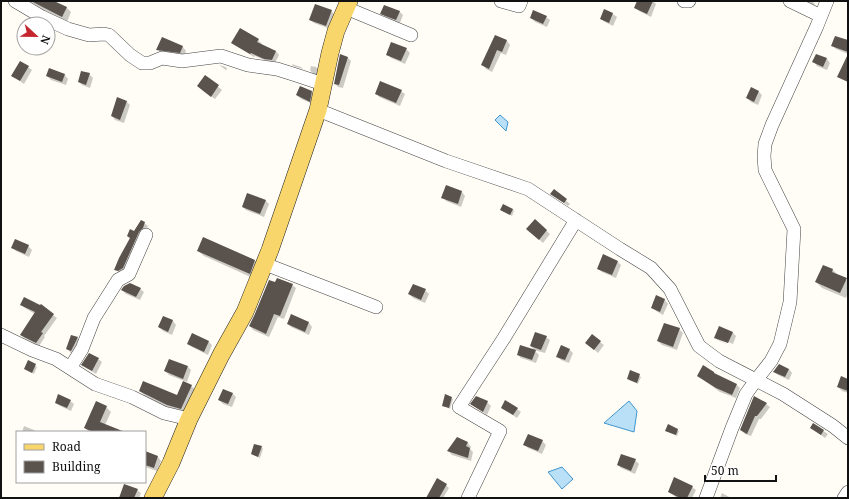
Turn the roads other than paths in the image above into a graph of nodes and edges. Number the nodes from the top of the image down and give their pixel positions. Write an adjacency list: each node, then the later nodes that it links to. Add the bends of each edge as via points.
1 (15, 1): 11 (street, via 68,29 89,35 109,35 142,63 162,58 182,61 221,56 248,65 296,74)
2 (501, 1): 3 (street, via 519,6)
3 (521, 1)
4 (684, 1): 5 (street)
5 (689, 1)
6 (790, 1): 9 (street)
7 (828, 1): 9 (street)
8 (347, 4): 10 (street); 11 (main road, via 336,31)
9 (821, 16): 19 (street, via 765,144 765,170 794,229 790,302 780,344)
10 (411, 35)
11 (323, 84): 12 (main road)
12 (318, 110): 13 (street, via 446,162 528,189); 15 (main road)
13 (576, 220): 19 (street, via 651,268 670,289 699,346 719,361); 24 (street, via 508,332 459,406 500,431)
14 (146, 235): 18 (street, via 129,274 118,280 94,318 82,349)
15 (265, 264): 16 (street); 20 (main road, via 245,312)
16 (376, 307)
17 (1, 335): 18 (street, via 56,359)
18 (70, 368): 20 (street, via 96,384 164,413)
19 (756, 380): 21 (street, via 783,394); 25 (street, via 746,394)
20 (189, 419): 23 (main road)
21 (848, 438)
22 (848, 492): 26 (street)
23 (153, 498)
24 (468, 498)
25 (706, 498)
26 (844, 498)

